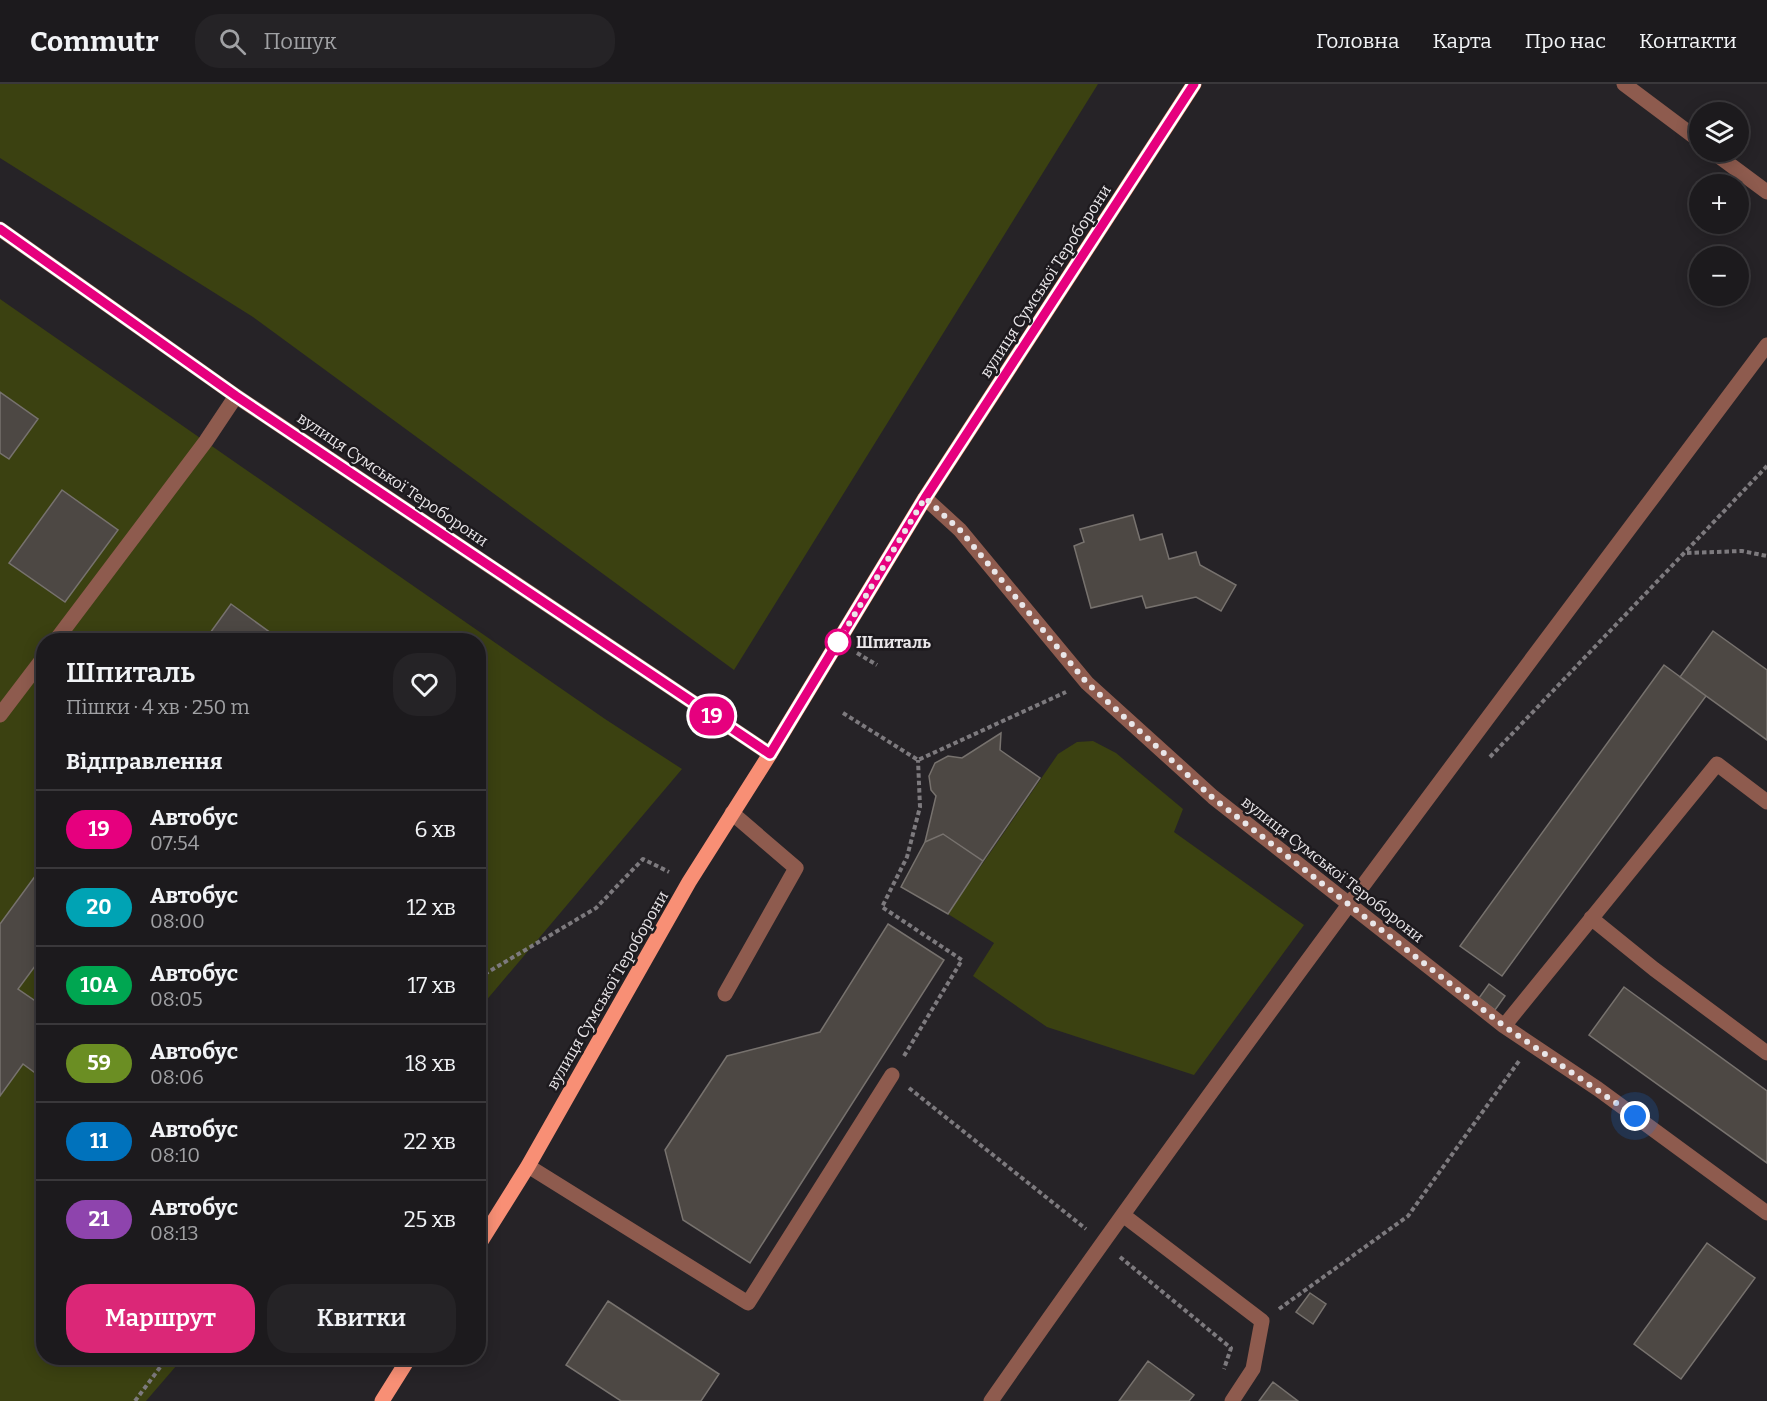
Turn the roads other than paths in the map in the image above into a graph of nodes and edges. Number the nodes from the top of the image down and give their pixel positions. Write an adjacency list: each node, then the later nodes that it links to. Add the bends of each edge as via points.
1 (1194, 84): 9 (main road, вулиця Сумської Тероборони)
2 (1623, 84): 3 (street)
3 (1689, 133)
4 (1726, 162): 5 (street)
5 (1767, 192)
6 (0, 229): 8 (street, вулиця Сумської Тероборони)
7 (1767, 345): 16 (street)
8 (236, 396): 10 (street); 13 (street, вулиця Сумської Тероборони)
9 (925, 498): 13 (main road, вулиця Сумської Тероборони); 16 (street, вулиця Сумської Тероборони, via 960,530 1087,683 1213,798)
10 (61, 633)
11 (36, 668): 12 (street)
12 (0, 715)
13 (770, 754): 15 (main road, вулиця Сумської Тероборони)
14 (1767, 802): 17 (street, via 1717,764)
15 (732, 813): 18 (street, via 796,868); 22 (main road, вулиця Сумської Тероборони)
16 (1347, 905): 19 (street, вулиця Сумської Тероборони); 24 (street)
17 (1591, 918): 19 (street); 20 (street)
18 (725, 994)
19 (1504, 1026): 23 (street, вулиця Сумської Тероборони)
20 (1767, 1053)
21 (892, 1075): 22 (street, via 748,1303)
22 (528, 1166): 25 (main road, вулиця Сумської Тероборони)
23 (1767, 1213)
24 (1123, 1215): 28 (street); 29 (street, via 1262,1321 1253,1369)
25 (486, 1233)
26 (405, 1365): 27 (main road)
27 (382, 1401)
28 (991, 1401)
29 (1232, 1401)

